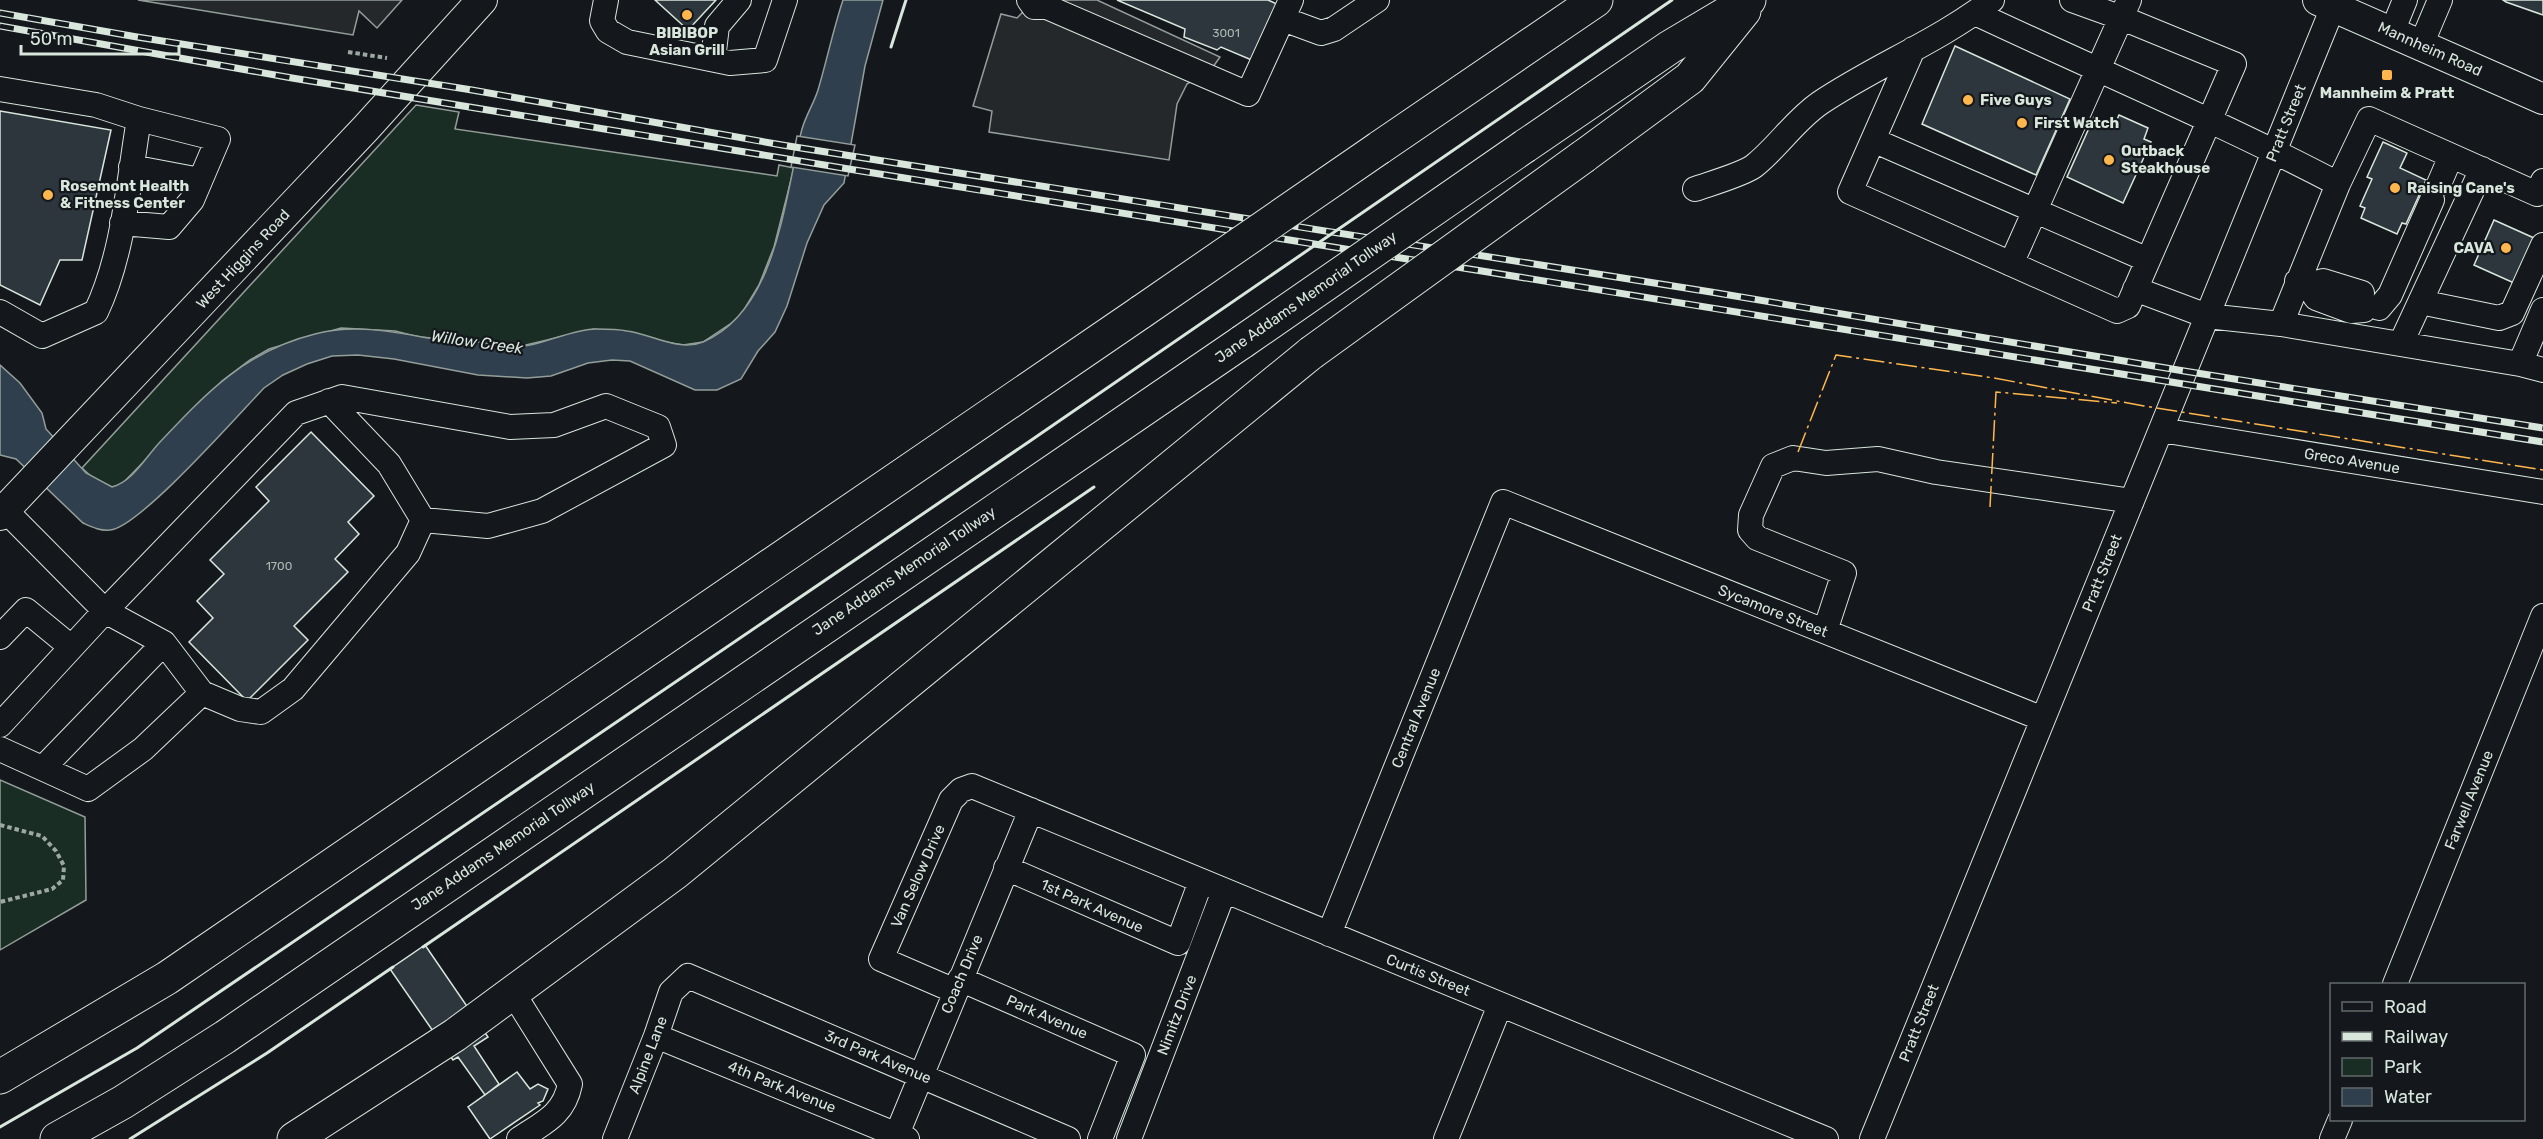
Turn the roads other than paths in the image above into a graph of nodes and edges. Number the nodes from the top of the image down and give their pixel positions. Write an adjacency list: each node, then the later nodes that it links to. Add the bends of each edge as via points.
1 (482, 0): 55 (main road, West Higgins Road)
2 (606, 0): 20 (street, via 602,21 613,36)
3 (740, 0): 20 (street, via 717,26)
4 (785, 0): 20 (street, via 765,60 730,63)
5 (1029, 0): 16 (street, via 1034,7 1047,7 1248,94)
6 (1377, 0): 16 (street, via 1334,29 1321,33)
7 (1596, 0): 80 (highway, bridge, via 167,978)
8 (1749, 0): 84 (highway, Jane Addams Memorial Tollway, bridge, via 1670,47 225,1037)
9 (1754, 0): 76 (highway, bridge, via 1690,78 1311,353 675,873)
10 (2072, 0): 15 (street)
11 (2405, 0): 17 (street)
12 (2440, 0): 18 (street)
13 (2325, 3): 17 (main road, Mannheim Road); 27 (street, Pratt Street)
14 (1983, 7): 19 (street); 21 (street)
15 (2125, 9): 21 (street); 25 (street, via 2234,64)
16 (1287, 10)
17 (2392, 32): 18 (main road, Mannheim Road)
18 (2421, 45): 23 (main road, Mannheim Road)
19 (1912, 49): 26 (street); 33 (street, via 1818,104 1753,167)
20 (713, 59)
21 (2098, 71): 25 (street); 35 (street)
22 (0, 89): 24 (street, via 96,105)
23 (2543, 99)
24 (139, 119): 29 (street); 31 (street, via 218,139)
25 (2210, 120): 27 (street); 38 (street)
26 (1873, 140): 35 (street); 39 (street, via 1850,192)
27 (2274, 151): 32 (street); 45 (street, Pratt Street)
28 (2451, 156): 30 (street); 32 (street, via 2369,119); 40 (street, via 2436,192 2375,300 2324,281)
29 (131, 167): 31 (street); 36 (street)
30 (2481, 169): 34 (street); 42 (street)
31 (200, 180): 36 (street, via 192,200 169,226)
32 (2338, 184): 40 (street)
33 (1695, 189)
34 (2541, 191)
35 (2035, 210): 38 (street); 39 (street)
36 (122, 223): 44 (street, via 108,285 96,312 42,336)
37 (2543, 245): 42 (street, via 2512,313 2499,318)
38 (2148, 260): 41 (street)
39 (2011, 264): 41 (street, via 2117,311 2128,306)
40 (2302, 283): 46 (street)
41 (2135, 289): 45 (street)
42 (2420, 302): 47 (street)
43 (2543, 310): 48 (street)
44 (0, 312)
45 (2207, 316): 46 (street); 51 (street, Pratt Street)
46 (2281, 324): 47 (street)
47 (2401, 343): 48 (street)
48 (2520, 364): 49 (street)
49 (2543, 370)
50 (329, 401): 56 (street, via 389,464); 56 (street, via 342,397 510,427 554,425 606,406 658,427 664,445 542,511 488,526); 57 (street, via 296,413)
51 (2161, 430): 52 (street, Greco Avenue); 53 (street, Pratt Street)
52 (2543, 492)
53 (2132, 501): 59 (street, via 1935,472 1878,459 1826,463 1793,458 1773,466 1751,516 1750,530 1756,538 1844,573); 64 (street, Pratt Street)
54 (1503, 502): 59 (street, Sycamore Street); 72 (street, Central Avenue)
55 (3, 512): 57 (street)
56 (423, 520): 63 (street, via 408,553 293,689 261,712 240,709)
57 (105, 611): 61 (street); 62 (street)
58 (2543, 616): 74 (street, Farwell Avenue)
59 (1825, 631): 64 (street, Sycamore Street)
60 (0, 637): 62 (street, via 26,610)
61 (164, 643): 63 (street); 67 (street)
62 (72, 647): 65 (street)
63 (202, 693): 67 (street, via 143,749 88,789)
64 (2043, 719): 92 (street, Pratt Street)
65 (0, 725)
66 (0, 749): 67 (street)
67 (43, 768)
68 (1031, 810): 69 (street, Coach Drive); 70 (street, Curtis Street); 75 (street, Van Selow Drive, via 972,786 956,793 881,959)
69 (1006, 868): 70 (street, 1st Park Avenue, via 1178,943); 75 (street, Coach Drive)
70 (1201, 880): 71 (street, Curtis Street)
71 (1224, 891): 72 (street, Curtis Street); 89 (street, Nimitz Drive)
72 (1329, 934): 77 (street, Curtis Street)
73 (688, 976): 78 (street, Alpine Lane, via 671,992); 79 (street, 3rd Park Avenue)
74 (2395, 983)
75 (957, 985): 79 (street, Coach Drive); 88 (street, Park Avenue, via 1133,1055)
76 (513, 993): 85 (highway); 86 (street, via 570,1084 557,1114)
77 (1500, 1005): 90 (street); 91 (street, Curtis Street)
78 (656, 1036): 82 (street, Alpine Lane); 83 (street, 4th Park Avenue)
79 (921, 1075): 83 (street, Coach Drive); 87 (street, 3rd Park Avenue)
80 (0, 1077)
81 (2339, 1121): 93 (street)
82 (617, 1138)
83 (900, 1138)
84 (57, 1139)
85 (294, 1139)
86 (519, 1139)
87 (1068, 1139)
88 (1100, 1139)
89 (1130, 1139)
90 (1446, 1139)
91 (1826, 1139)
92 (1872, 1139)
93 (2332, 1139)

